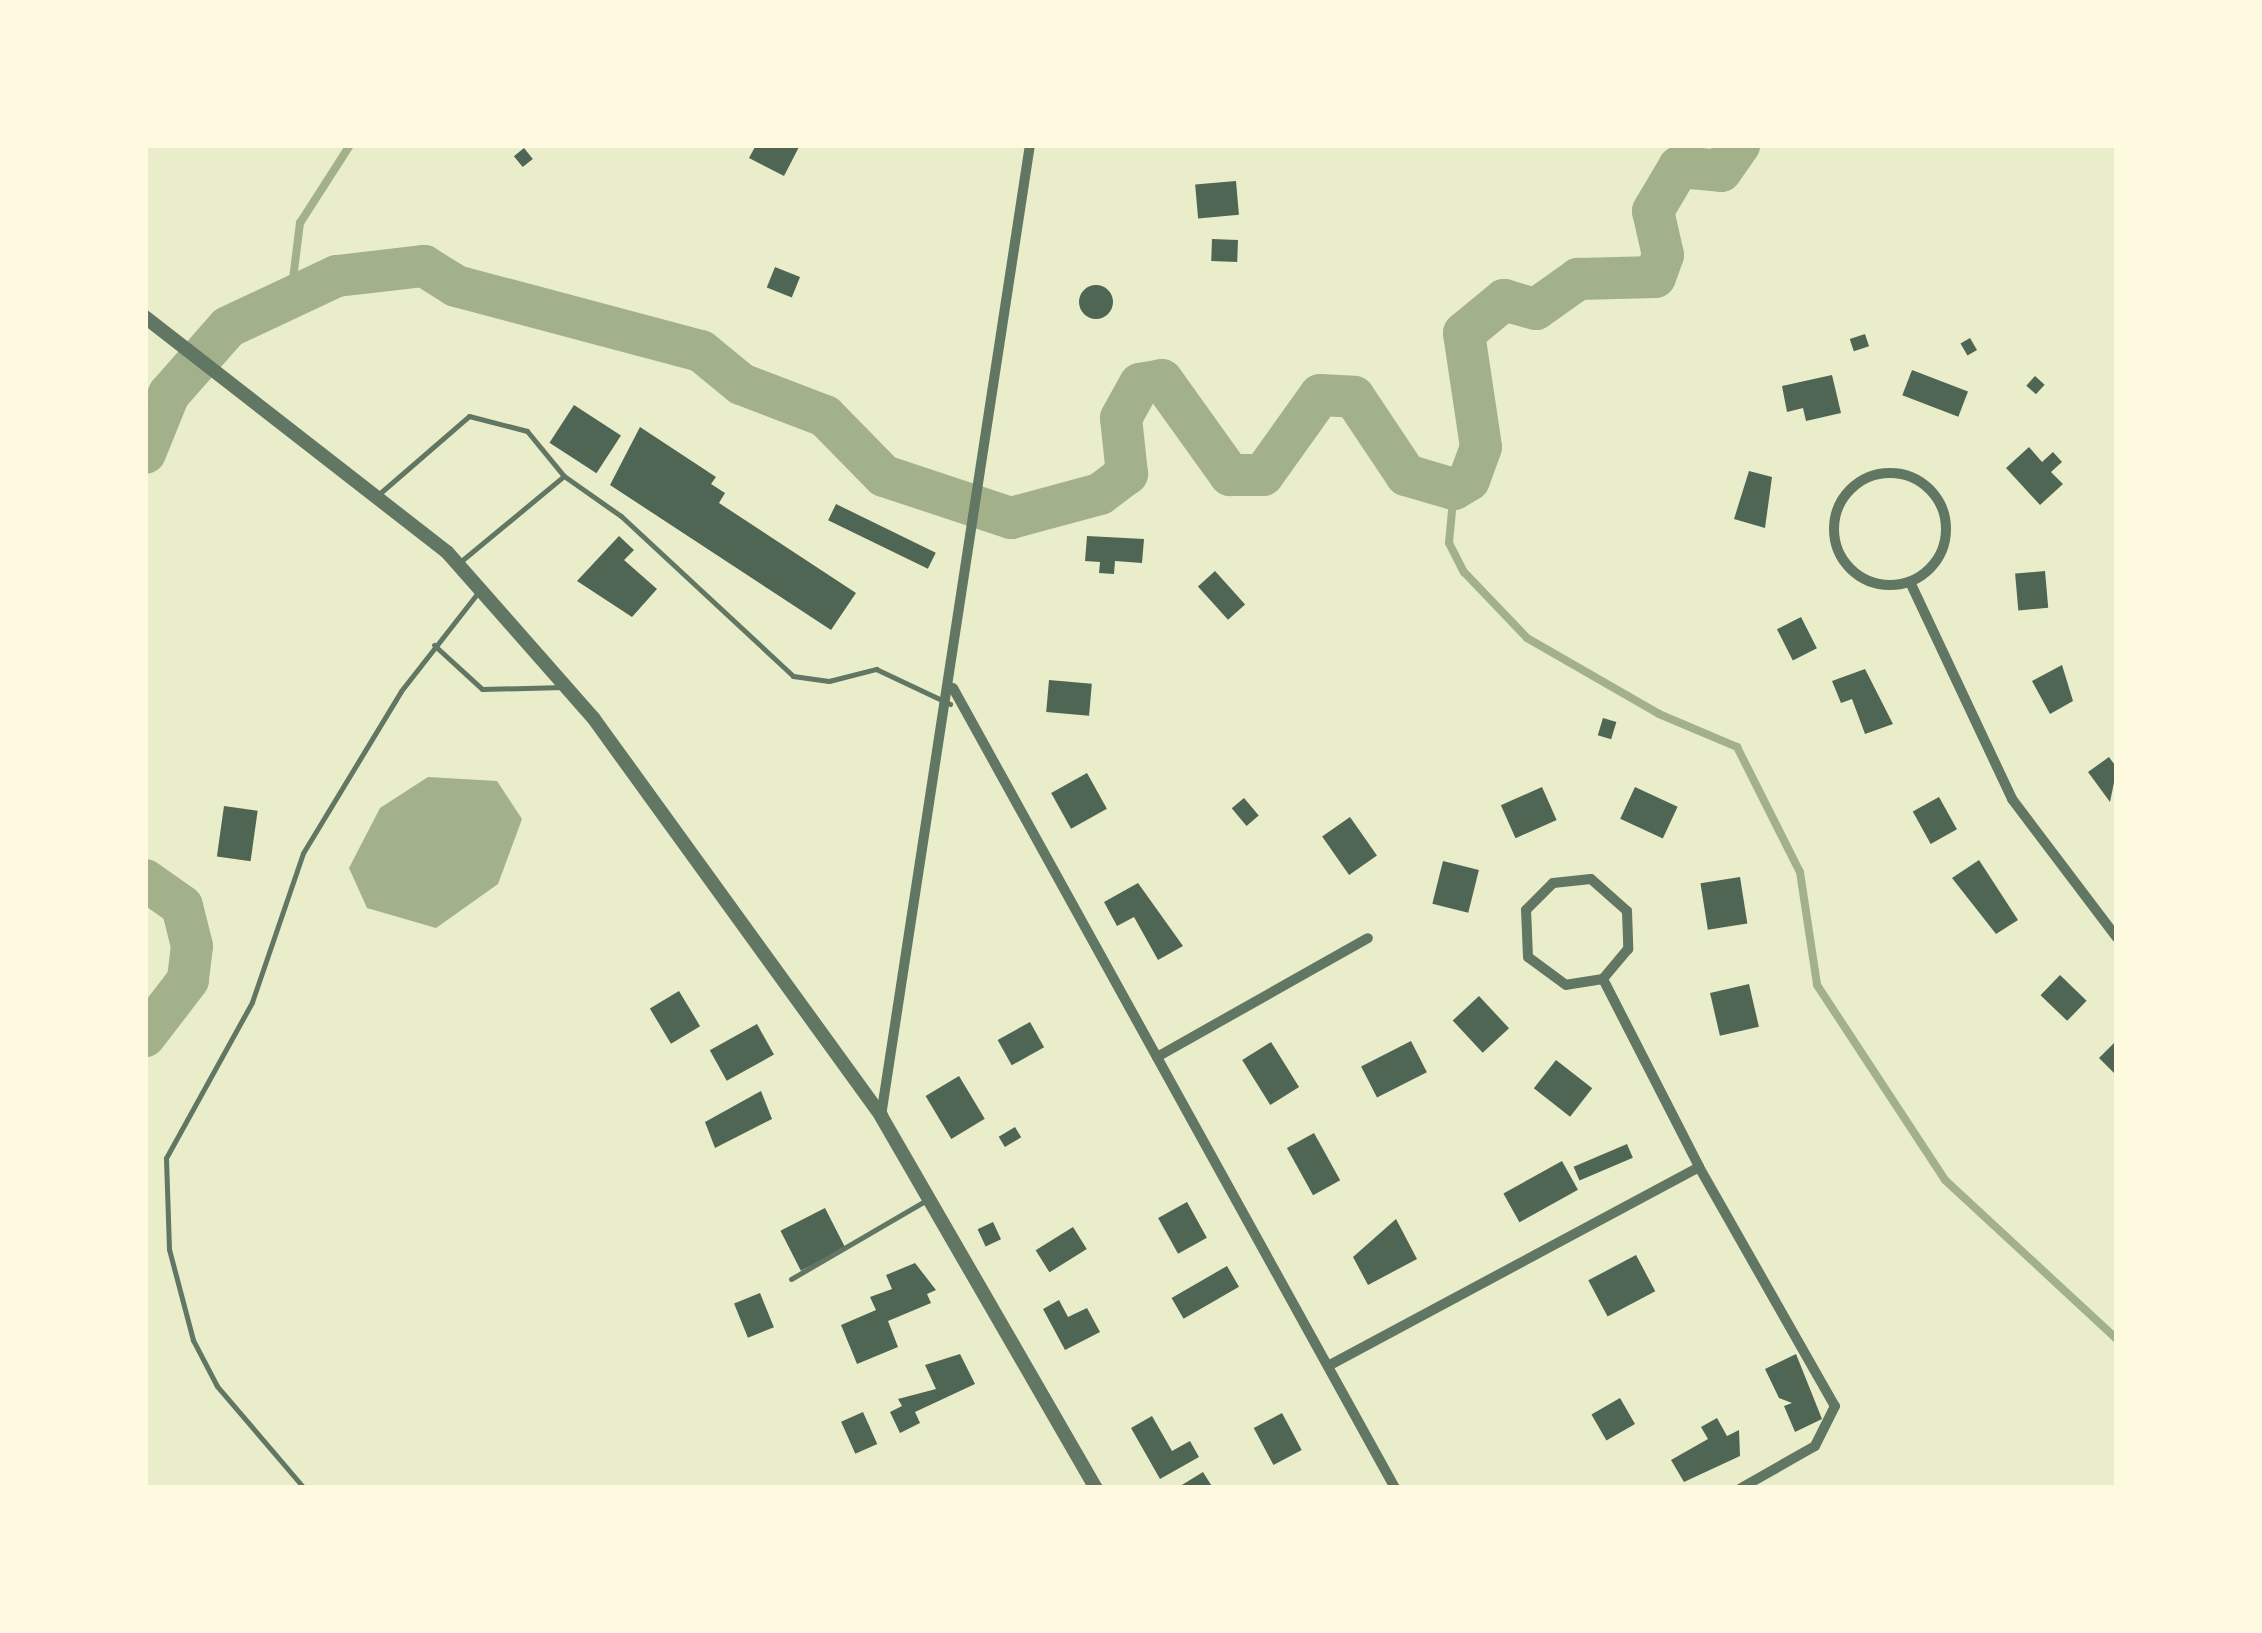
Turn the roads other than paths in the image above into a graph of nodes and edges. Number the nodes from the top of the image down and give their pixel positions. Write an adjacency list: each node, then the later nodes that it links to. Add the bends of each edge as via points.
1 (1030, 145): 9 (street)
2 (145, 317): 4 (street, via 179,351)
3 (564, 476): 4 (lane, via 528,431 469,416); 5 (lane); 11 (lane, via 633,527 793,676 829,680 876,670)
4 (379, 494): 5 (street)
5 (458, 564): 7 (street)
6 (1910, 582): 6 (street, via 1875,584 1840,554 1838,508 1871,476 1917,480 1941,504 1943,550); 13 (street, via 2012,799)
7 (481, 589): 8 (lane); 10 (street)
8 (434, 645): 10 (lane, via 482,688); 21 (lane, via 303,853 252,1002 179,1122 165,1169 169,1248 198,1352)
9 (952, 686): 11 (street); 15 (street)
10 (568, 687): 16 (street)
11 (950, 704): 16 (street)
12 (1368, 938): 15 (street)
13 (2117, 938)
14 (1604, 979): 14 (street, via 1628,949 1627,911 1600,883 1552,883 1524,920 1528,957 1566,985); 17 (street)
15 (1158, 1057): 20 (street)
16 (882, 1116): 18 (street)
17 (1699, 1168): 20 (street); 24 (street, via 1835,1406 1815,1446)
18 (930, 1198): 19 (lane); 22 (street)
19 (791, 1279)
20 (1328, 1366): 23 (street)
21 (304, 1488)
22 (1096, 1488)
23 (1395, 1488)
24 (1741, 1488)

